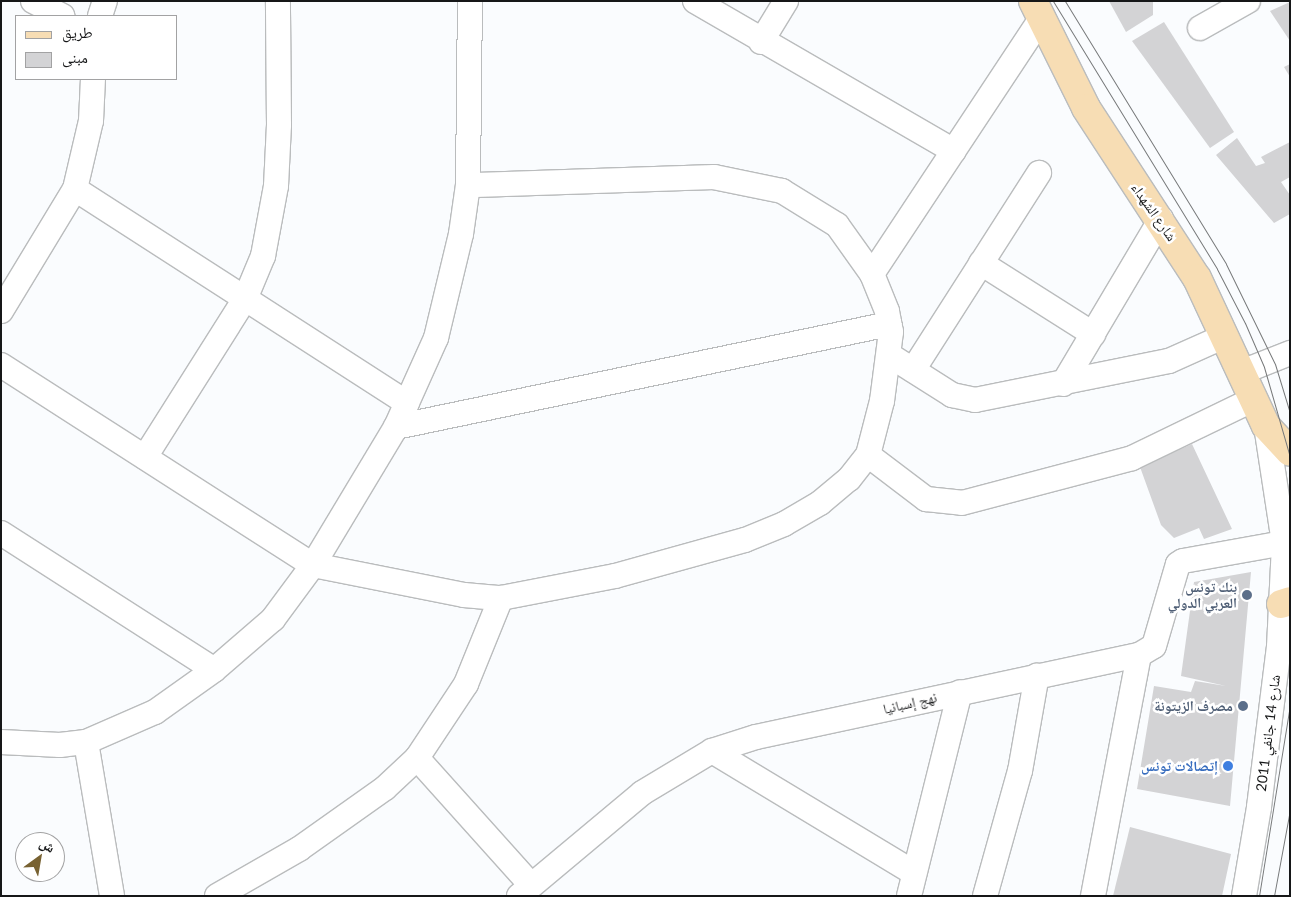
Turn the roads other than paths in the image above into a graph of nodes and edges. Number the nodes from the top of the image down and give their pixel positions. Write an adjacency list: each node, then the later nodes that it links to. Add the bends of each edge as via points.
1 (33, 1): 9 (street)
2 (105, 1): 10 (street)
3 (278, 1): 21 (street, via 280,125 276,186 263,256)
4 (470, 1): 16 (street)
5 (695, 1): 12 (street)
6 (786, 1): 12 (street)
7 (1248, 1): 11 (street)
8 (1037, 9): 14 (street); 18 (main road, شارع الشهداء, via 1086,108 1123,168)
9 (60, 15)
10 (100, 15)
11 (1200, 28)
12 (761, 42): 14 (street)
13 (94, 80): 17 (street, via 91,121)
14 (954, 151): 20 (street)
15 (1039, 172): 19 (street)
16 (468, 185): 20 (street, via 714,176 782,191 837,225); 33 (street, via 461,234 436,338)
17 (75, 189): 21 (street); 22 (street)
18 (1161, 219): 24 (street); 25 (main road, شارع الشهداء, via 1197,278)
19 (981, 263): 24 (street); 29 (street)
20 (872, 274): 23 (street)
21 (245, 299): 33 (street); 38 (street)
22 (1, 311)
23 (889, 324): 27 (street); 35 (street)
24 (1093, 334): 31 (street)
25 (1225, 336): 30 (main road, شارع الشهداء); 31 (street, via 1169,362)
26 (1290, 353): 30 (street)
27 (889, 355): 29 (street); 37 (street, via 874,439)
28 (1, 365): 38 (street)
29 (913, 370): 31 (street, via 952,395 975,400)
30 (1242, 372): 32 (main road, شارع الشهداء)
31 (1063, 384)
32 (1254, 399): 34 (main road, شارع الشهداء); 37 (street, via 1132,458 962,503 926,499)
33 (407, 403): 35 (street)
34 (1266, 426): 36 (main road); 40 (street, شارع 14 جانفي 2011)
35 (396, 427): 41 (street)
36 (1290, 452)
37 (868, 455): 42 (street, via 849,479 820,503 784,524 745,540 615,576)
38 (145, 457): 41 (street)
39 (1, 533): 45 (street)
40 (1284, 544): 43 (street, شارع 14 جانفي 2011); 44 (street, via 1183,560 1178,564 1154,646)
41 (313, 565): 42 (street, via 418,588); 45 (street, via 273,619)
42 (501, 598): 51 (street, via 466,684)
43 (1285, 603): 59 (street, شارع 14 جانفي 2011, via 1259,807)
44 (1139, 655): 46 (street, نهج إسبانيا); 58 (street)
45 (214, 670): 49 (street, via 155,712)
46 (1037, 675): 47 (street, نهج إسبانيا); 57 (street, via 1020,771)
47 (960, 692): 50 (street, نهج إسبانيا, via 756,737); 52 (street)
48 (1, 742): 49 (street, via 60,745)
49 (86, 742): 54 (street)
50 (712, 751): 52 (street); 53 (street, نهج إسبانيا, via 642,793)
51 (416, 758): 53 (street); 55 (street, via 386,788 315,838)
52 (914, 873): 56 (street)
53 (525, 890)
54 (112, 896)
55 (217, 896)
56 (909, 896)
57 (985, 896)
58 (1093, 896)
59 (1244, 896)

